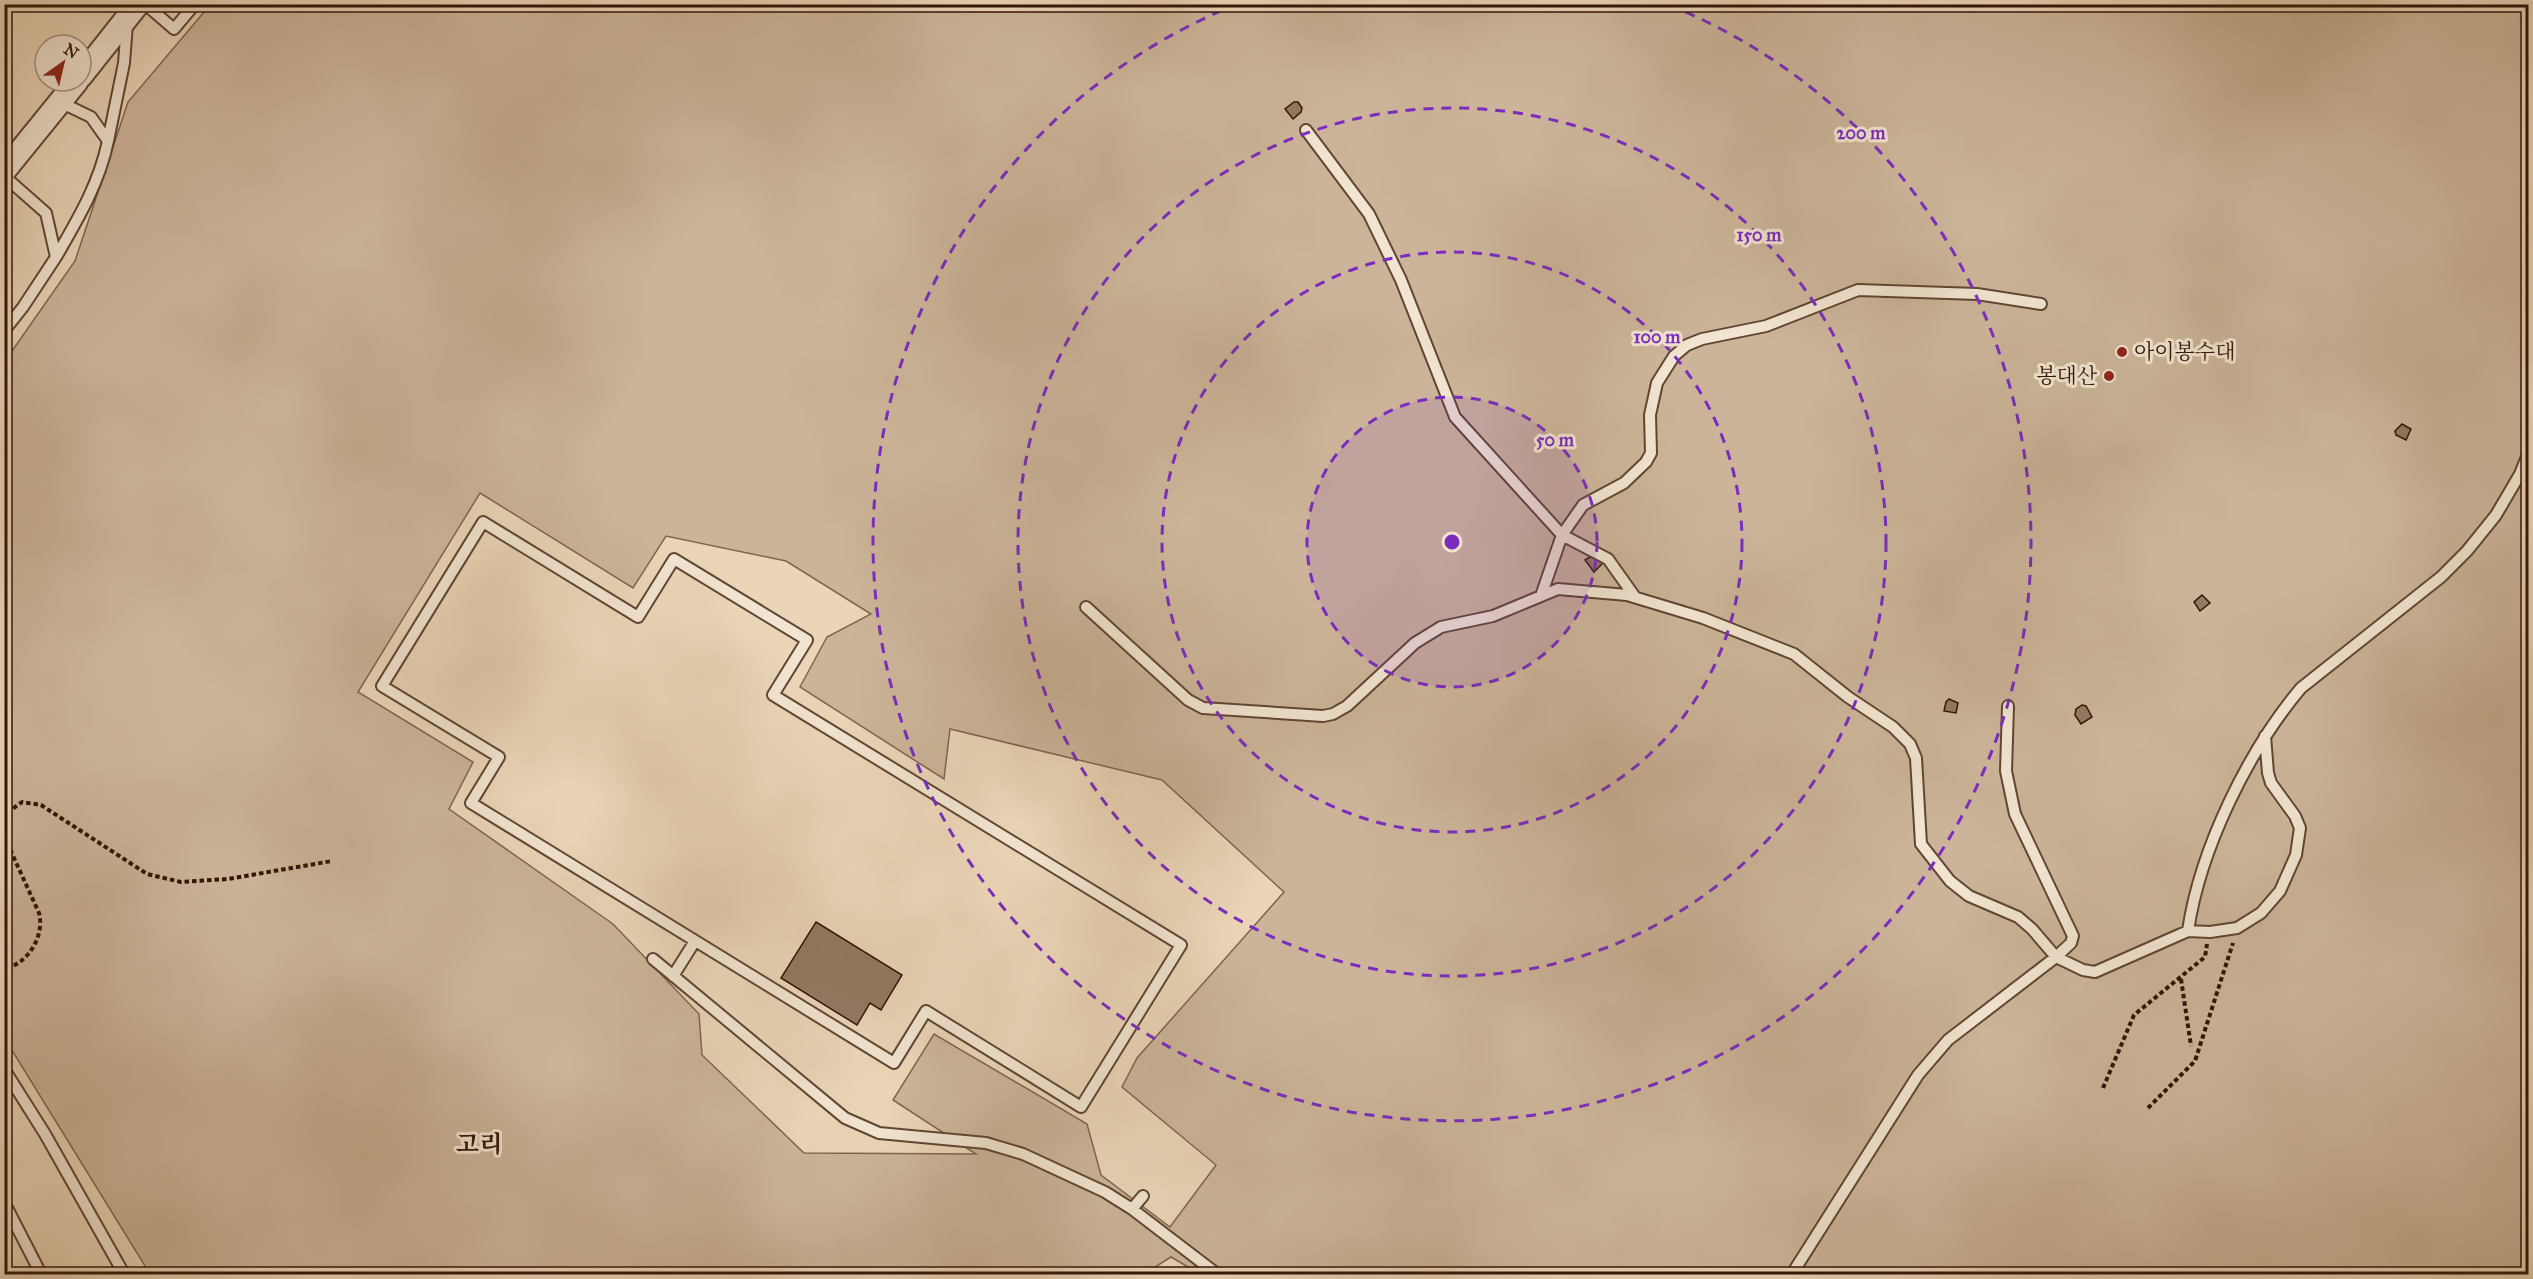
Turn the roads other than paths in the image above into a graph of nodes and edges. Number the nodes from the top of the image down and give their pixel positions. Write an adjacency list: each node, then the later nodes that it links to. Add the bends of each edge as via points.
1 (145, 4): 2 (lane, via 174,29)
2 (195, 4)
3 (132, 11): 4 (street); 8 (lane)
4 (93, 61)
5 (67, 93): 6 (street)
6 (60, 102): 8 (lane, via 91,117); 9 (street)
7 (1306, 130): 15 (lane, via 1369,214 1401,280 1455,417)
8 (108, 141): 11 (lane, via 90,196)
9 (4, 171)
10 (4, 176): 11 (lane, via 46,213)
11 (56, 257): 13 (lane)
12 (2041, 304): 15 (lane, via 1977,294 1858,290 1766,326 1687,345 1674,356 1657,382 1650,415 1651,453 1646,462 1624,483 1583,505)
13 (4, 331)
14 (2529, 454): 20 (lane, via 2496,515 2467,551 2441,577 2301,688)
15 (1564, 531): 16 (lane); 17 (lane, via 1608,560)
16 (1541, 596): 17 (lane, via 1558,589); 18 (lane, via 1493,616 1441,627 1415,643 1347,706 1323,716 1203,708 1188,700)
17 (1635, 597): 23 (lane, via 1703,618 1794,654 1893,727 1910,744 1916,758 1921,844 1950,881 1969,896 2018,917)
18 (1086, 608)
19 (2008, 706): 23 (lane, via 2006,771 2015,814 2073,936)
20 (2265, 736): 21 (lane, via 2230,802 2199,876); 21 (lane, via 2271,783 2300,828 2296,855 2280,891 2261,913 2237,928)
21 (2187, 931): 23 (lane, via 2096,972)
22 (695, 940): 22 (lane, via 471,803 499,758 382,686 483,522 638,617 674,559 807,640 773,695 1181,945 1081,1107 926,1011 894,1063); 25 (lane)
23 (2056, 957): 33 (lane, via 1948,1040 1918,1075)
24 (653, 959): 25 (lane)
25 (673, 976): 29 (lane, via 838,1112 861,1126 879,1133 1007,1148 1105,1192)
26 (4, 1069): 31 (lane)
27 (1143, 1196): 29 (lane)
28 (4, 1203): 30 (lane)
29 (1132, 1209): 32 (lane)
30 (41, 1275)
31 (124, 1275)
32 (1217, 1275)
33 (1792, 1275)

